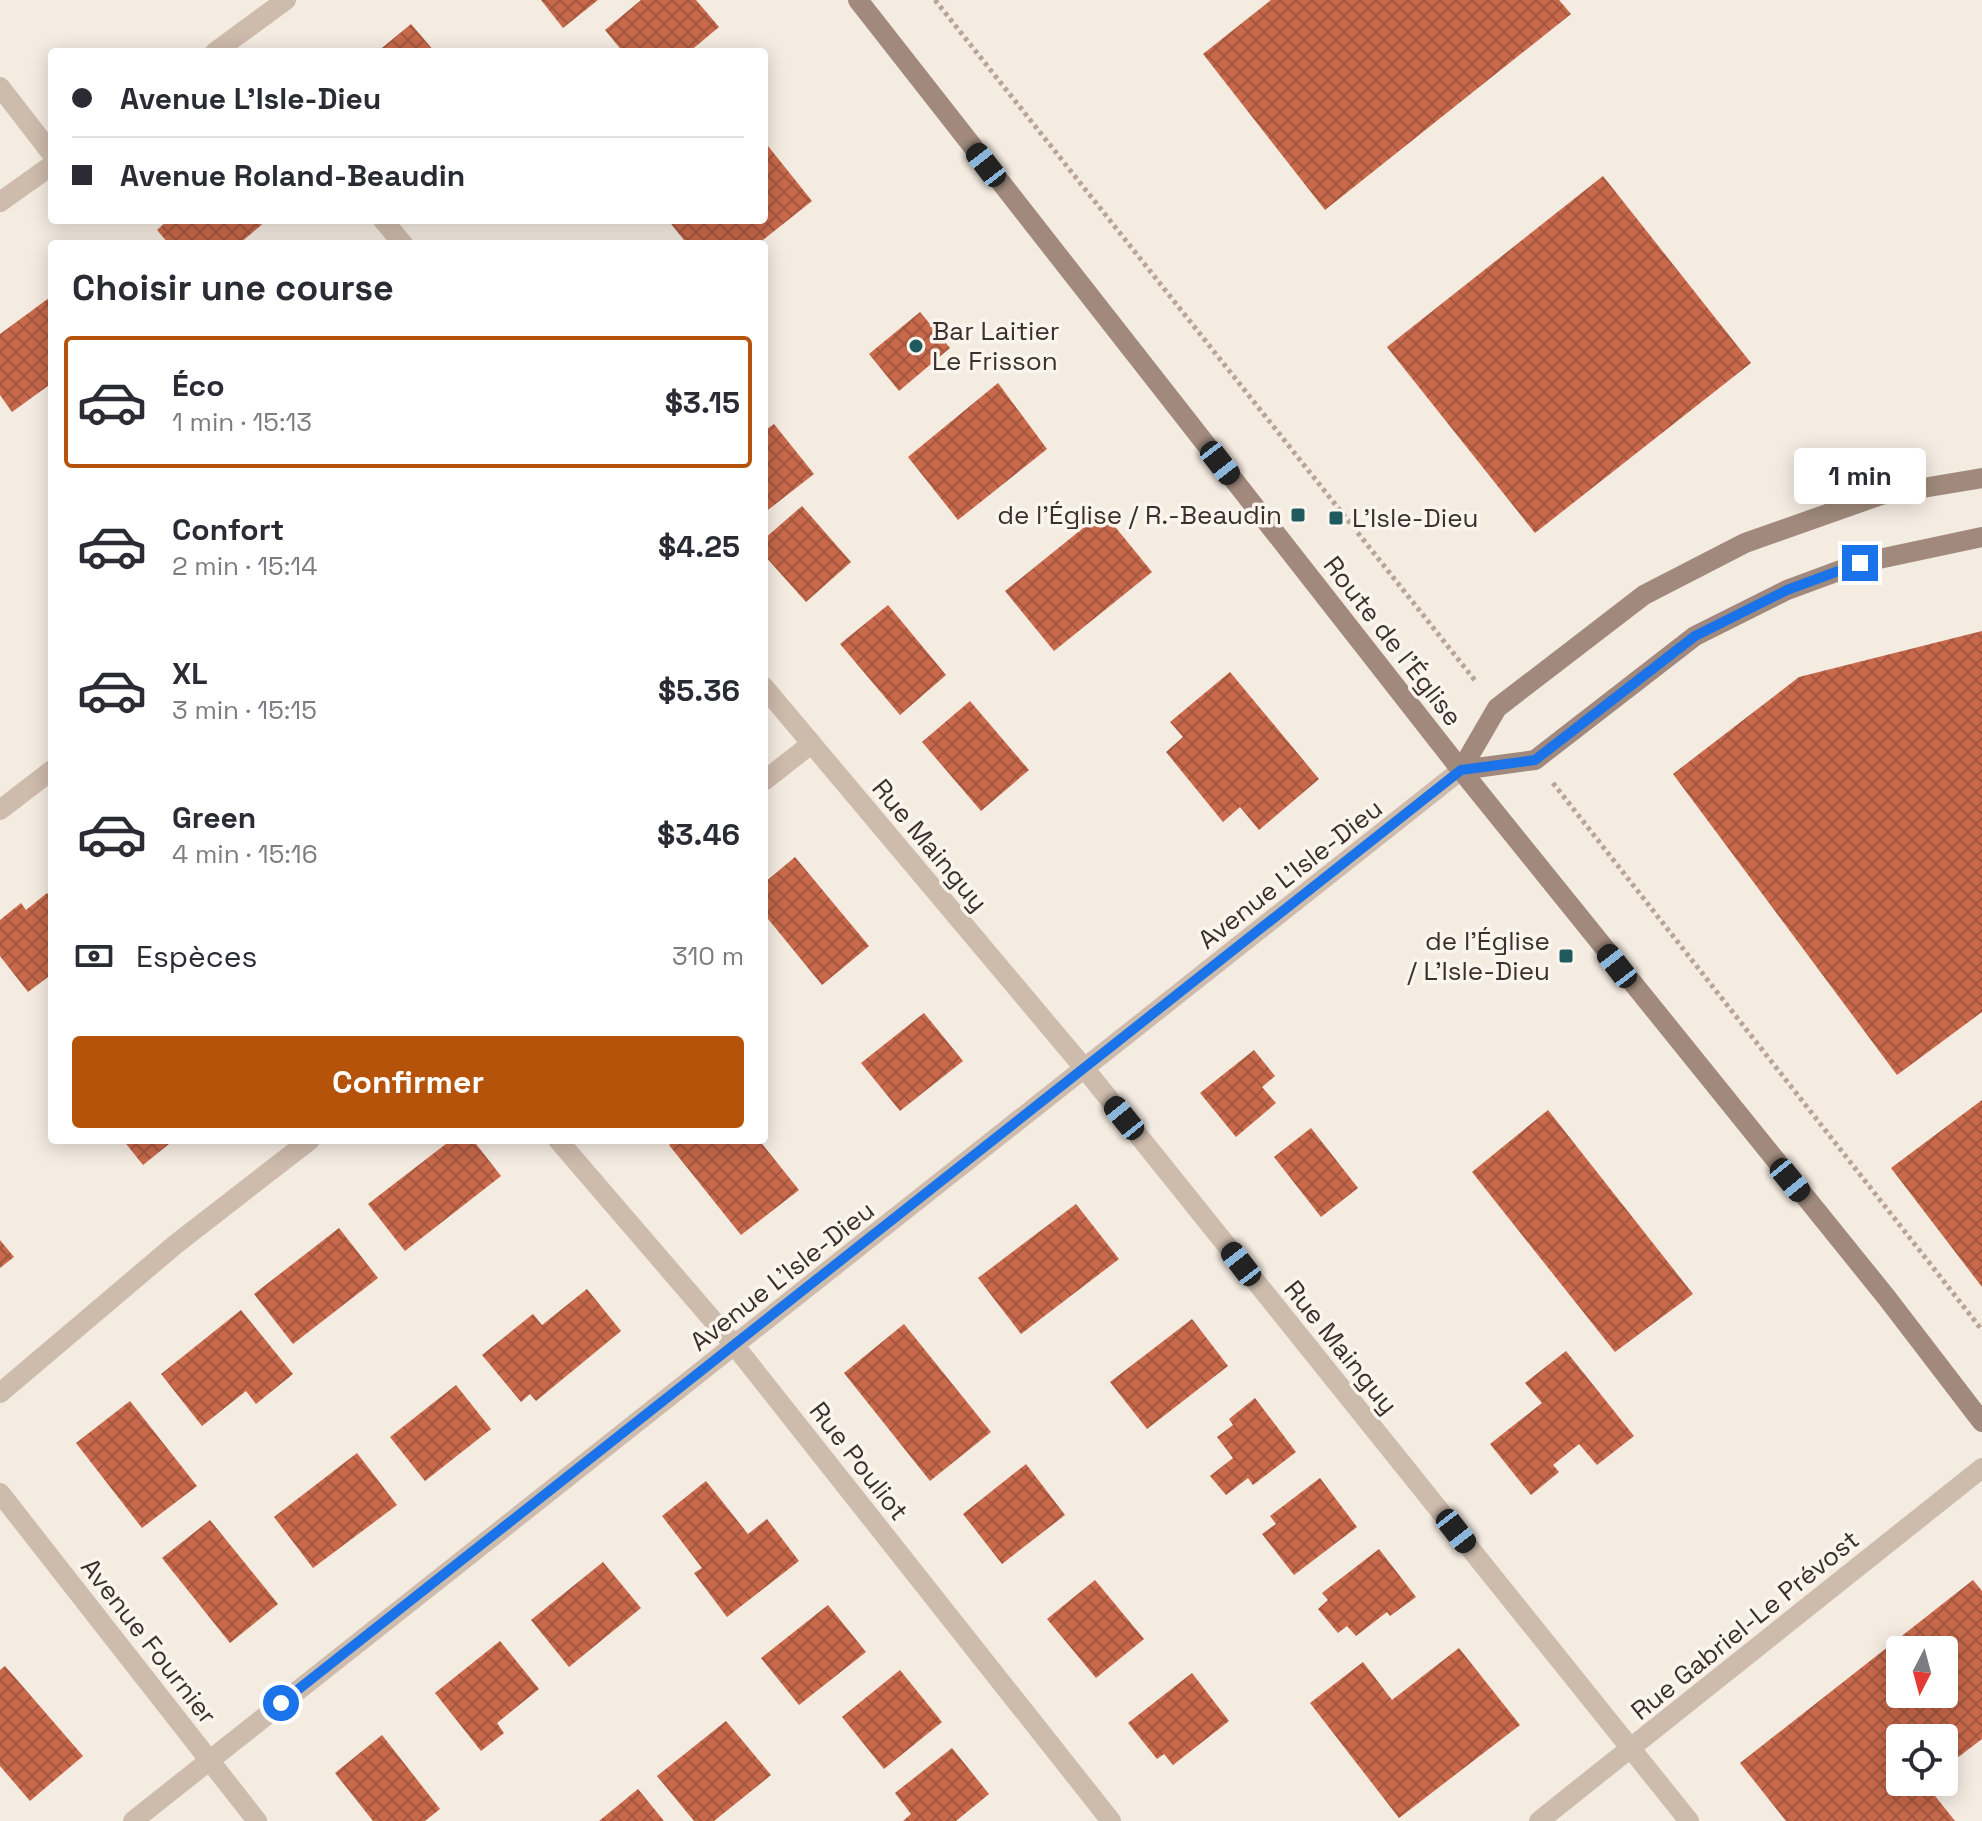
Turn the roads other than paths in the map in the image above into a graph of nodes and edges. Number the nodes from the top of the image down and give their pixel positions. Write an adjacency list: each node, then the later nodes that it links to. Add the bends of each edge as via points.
1 (286, 0): 3 (street)
2 (858, 0): 14 (main road, Route de l'Église)
3 (243, 44)
4 (0, 87): 5 (street)
5 (48, 149)
6 (48, 168): 7 (street)
7 (0, 202)
8 (386, 224): 9 (street)
9 (400, 240)
10 (1982, 478): 14 (main road, via 1881,495 1745,543 1644,595 1497,708)
11 (1982, 537): 14 (main road, via 1860,563 1787,590 1695,636 1535,760)
12 (768, 692): 13 (street, Rue Mainguy)
13 (811, 744): 16 (street); 18 (street, Rue Mainguy)
14 (1461, 770): 18 (street, Avenue L'Isle-Dieu); 23 (main road, Route de l'Église)
15 (48, 773): 17 (street)
16 (768, 778)
17 (0, 810)
18 (1085, 1069): 21 (street, Avenue L'Isle-Dieu); 26 (street, Rue Mainguy)
19 (305, 1144): 22 (street, via 176,1244)
20 (561, 1144): 21 (street, Rue Pouliot)
21 (735, 1346): 27 (street, Avenue L'Isle-Dieu); 30 (street, Rue Pouliot)
22 (0, 1393)
23 (1982, 1422)
24 (1982, 1468): 26 (street, Rue Gabriel-Le Prévost)
25 (0, 1493): 27 (street, Avenue Fournier)
26 (1632, 1749): 31 (street, Rue Gabriel-Le Prévost); 32 (street, Rue Mainguy)
27 (208, 1760): 28 (street, Avenue L'Isle-Dieu); 29 (street, Avenue Fournier)
28 (133, 1821)
29 (257, 1821)
30 (1111, 1821)
31 (1539, 1821)
32 (1689, 1821)

